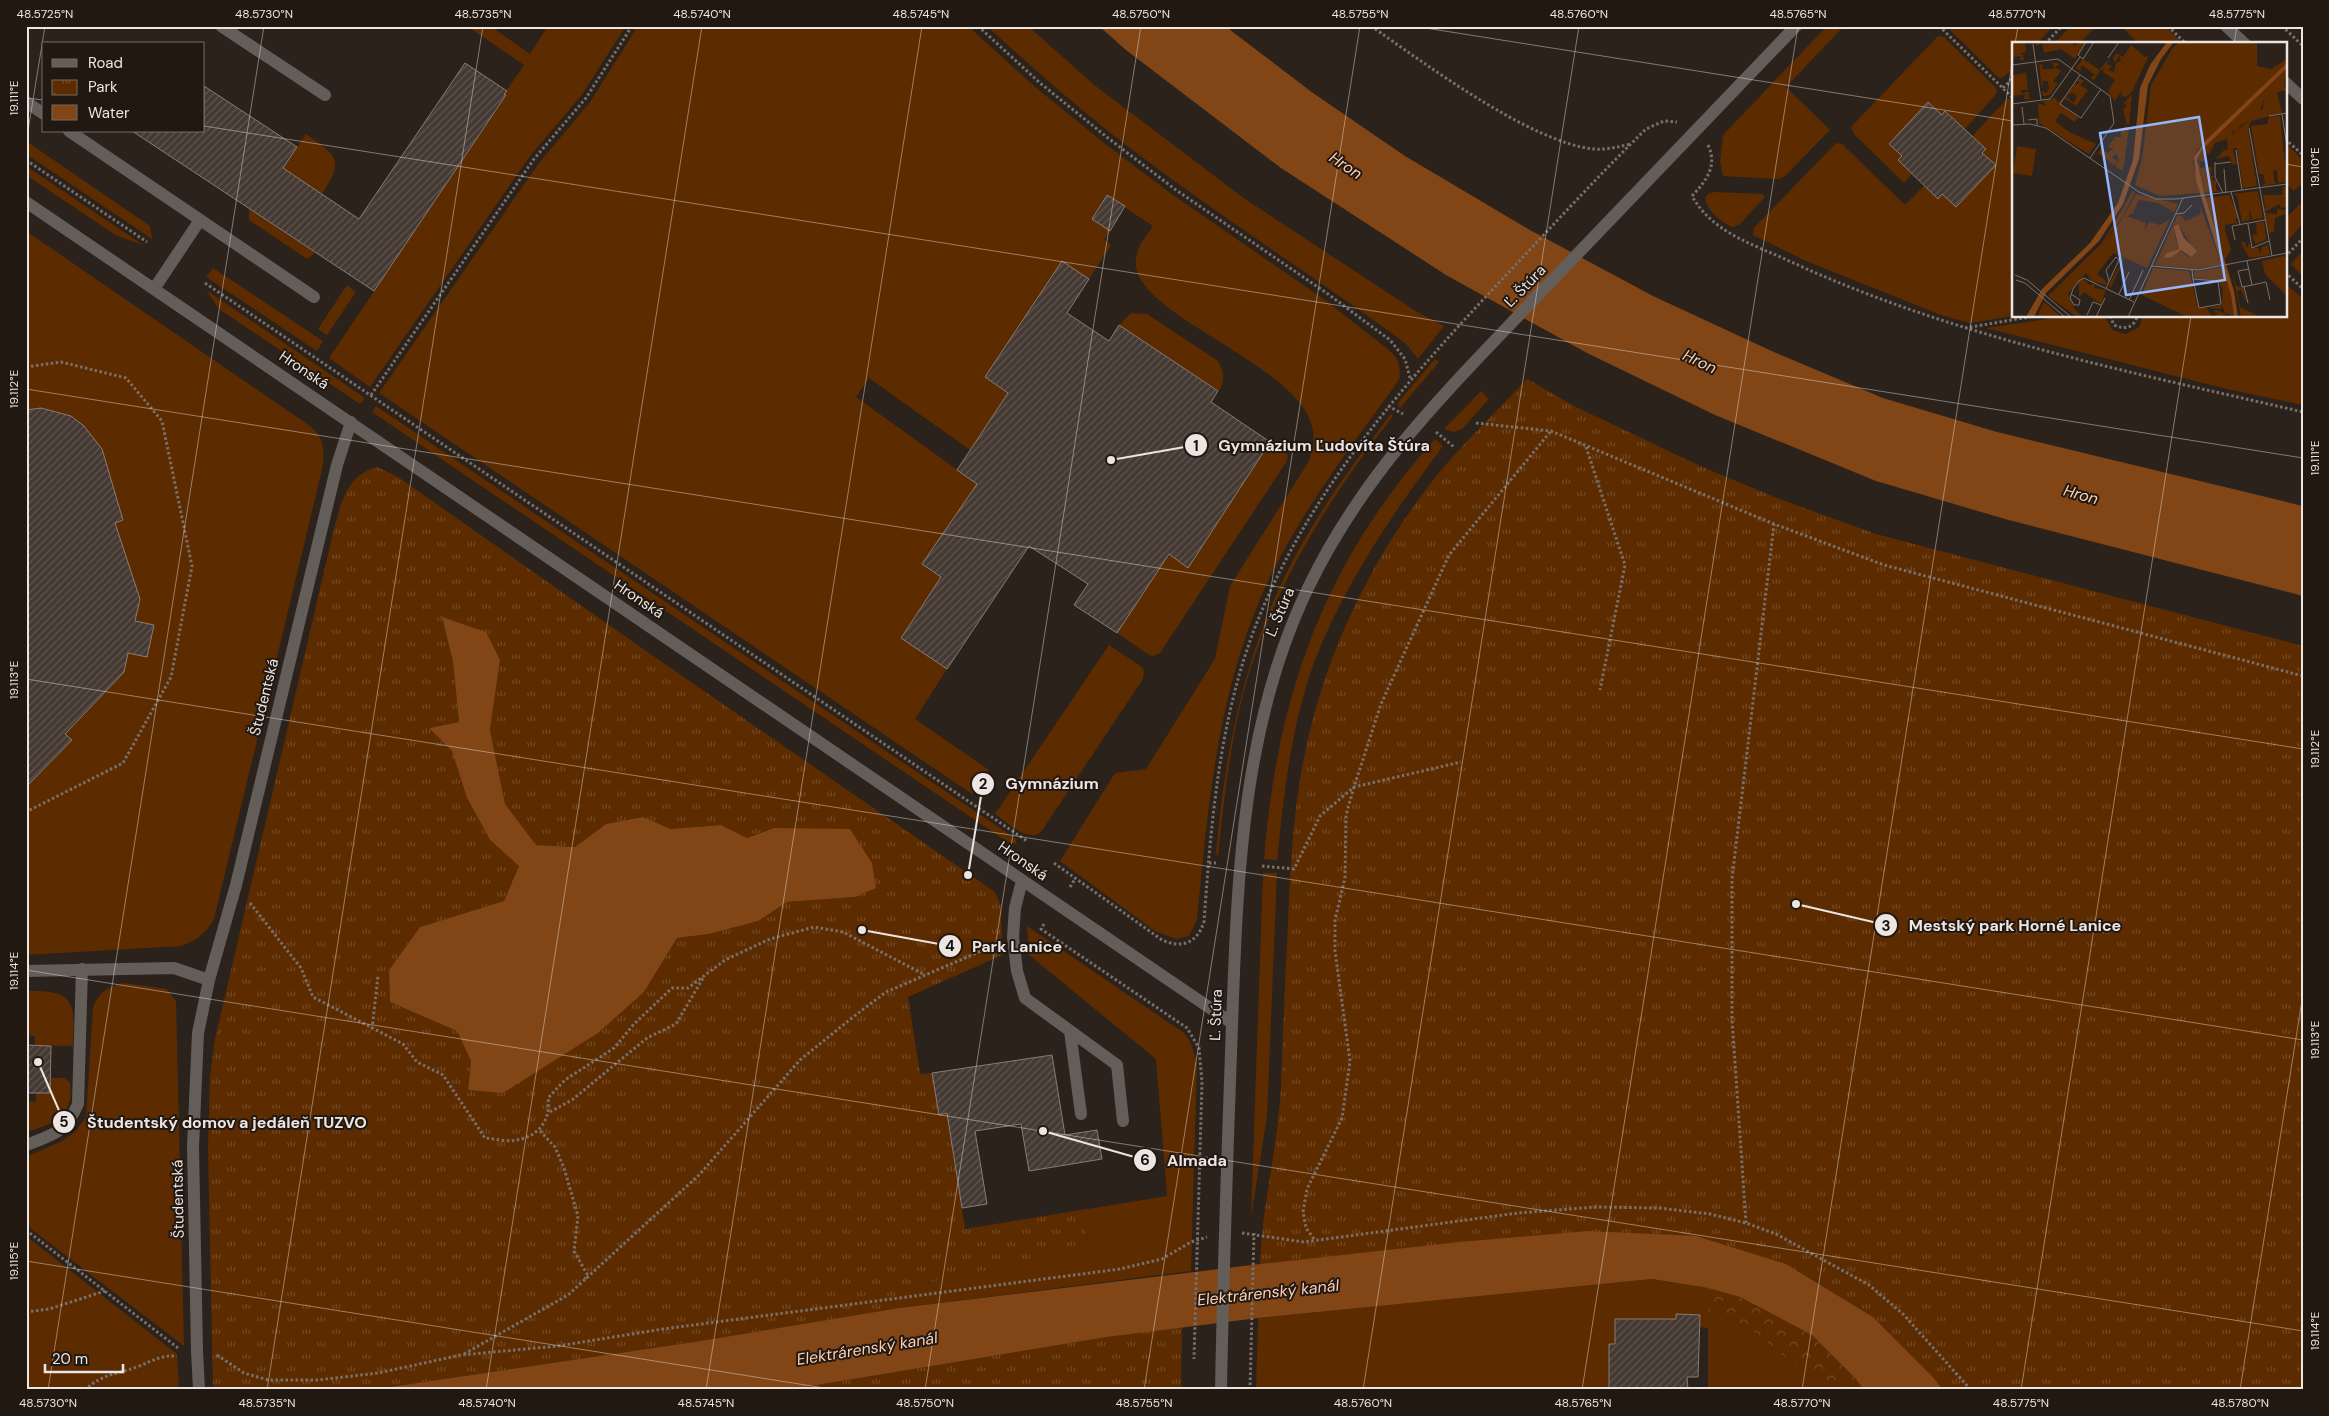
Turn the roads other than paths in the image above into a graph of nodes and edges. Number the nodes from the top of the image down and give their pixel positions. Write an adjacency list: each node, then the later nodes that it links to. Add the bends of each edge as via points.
1 (221, 26): 6 (street)
2 (1796, 26): 20 (street, Ľ. Štúra, via 1462,375 1402,441 1349,514 1308,589 1285,641 1267,697 1249,782 1239,864)
3 (2226, 26): 4 (street)
4 (2243, 42)
5 (2286, 83): 7 (street)
6 (325, 95)
7 (2303, 99)
8 (26, 102): 9 (street)
9 (42, 113)
10 (70, 132): 12 (street)
11 (26, 202): 13 (street, Hronská)
12 (200, 220): 13 (street); 14 (street)
13 (154, 289): 15 (street, Hronská)
14 (314, 297)
15 (351, 422): 16 (street, Hronská); 19 (street, Študentská, via 236,885)
16 (1022, 880): 20 (street, Hronská); 21 (street, via 1015,908 1013,937 1017,971 1025,998)
17 (82, 969): 18 (street); 19 (street, via 174,968); 24 (street, via 78,1104 72,1118 60,1132)
18 (26, 971)
19 (209, 980): 25 (street, Študentská, via 198,1033 193,1147)
20 (1232, 1024): 26 (street, Ľ. Štúra)
21 (1070, 1031): 22 (street); 23 (street, via 1118,1065)
22 (1081, 1114)
23 (1123, 1120)
24 (26, 1145)
25 (199, 1390)
26 (1221, 1390)

